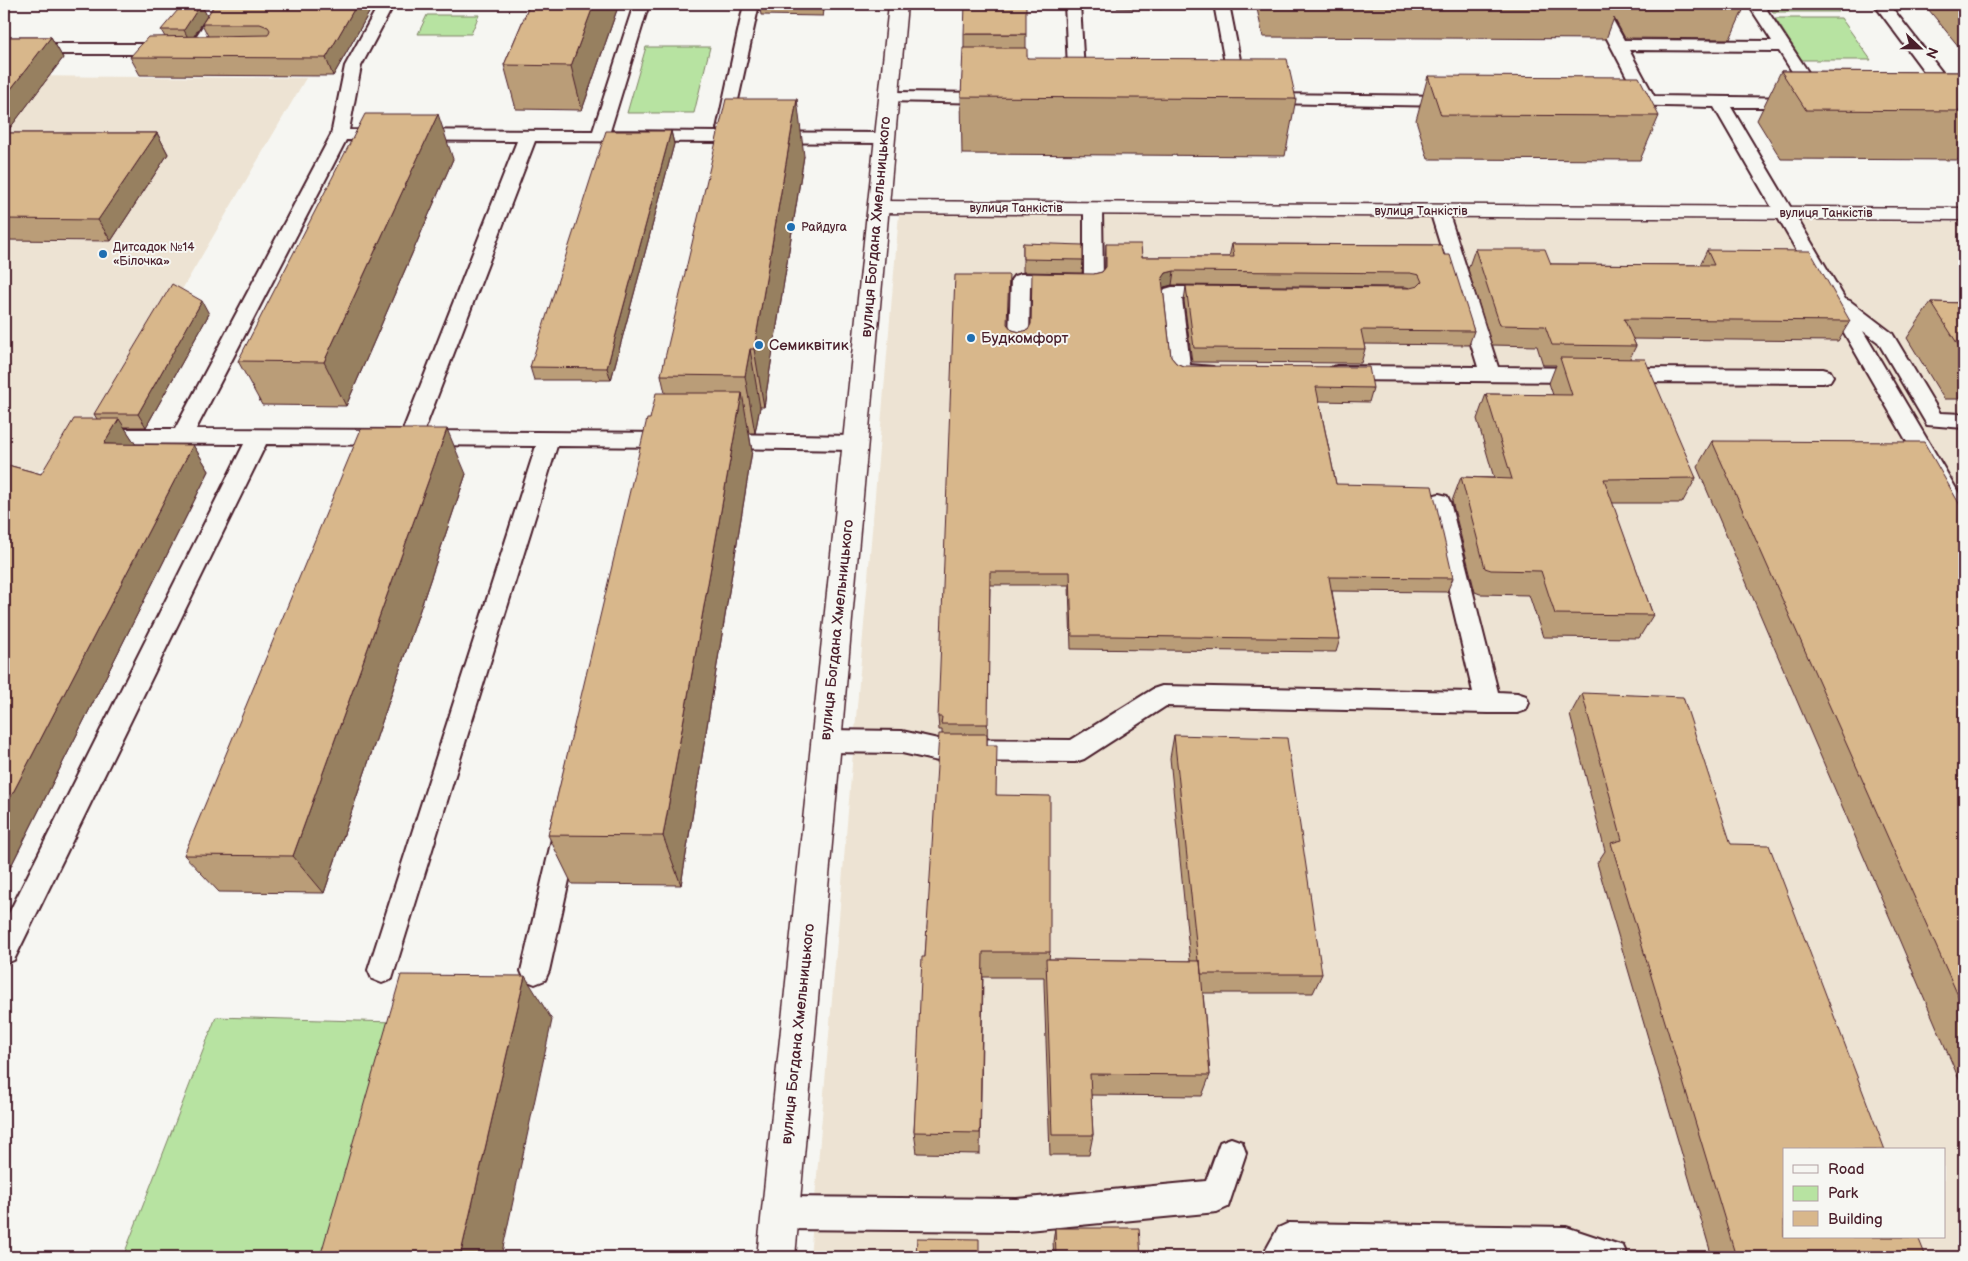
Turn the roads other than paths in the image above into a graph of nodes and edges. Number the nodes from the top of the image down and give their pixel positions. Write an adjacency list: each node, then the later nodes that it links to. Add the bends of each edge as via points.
1 (224, 4): 14 (lane)
2 (386, 4): 27 (lane, via 353,66)
3 (642, 4): 29 (lane)
4 (752, 4): 31 (lane)
5 (898, 4): 16 (street, вулиця Богдана Хмельницького)
6 (1072, 4): 18 (lane)
7 (1221, 4): 20 (lane)
8 (1597, 4): 11 (lane)
9 (1756, 4): 12 (lane)
10 (1881, 4): 26 (lane)
11 (1619, 46): 12 (lane); 23 (lane)
12 (1783, 46): 24 (lane, via 1825,102)
13 (4, 49): 14 (lane)
14 (196, 49): 15 (lane)
15 (214, 49)
16 (888, 97): 17 (lane); 30 (street, вулиця Богдана Хмельницького)
17 (1009, 98)
18 (1077, 98)
19 (1220, 99): 20 (lane)
20 (1239, 99): 21 (lane)
21 (1474, 101)
22 (1601, 101): 23 (lane)
23 (1648, 102): 24 (lane)
24 (1720, 102): 35 (lane)
25 (1937, 103): 26 (lane)
26 (1960, 103)
27 (340, 135): 28 (lane); 46 (lane)
28 (528, 136): 29 (lane); 48 (lane)
29 (600, 136): 31 (lane)
30 (884, 138): 31 (lane); 32 (street, вулиця Богдана Хмельницького)
31 (722, 146)
32 (878, 207): 33 (street, вулиця Танкістів); 50 (street, вулиця Богдана Хмельницького)
33 (1093, 209): 34 (street, вулиця Танкістів); 39 (lane, via 1093,281 1021,280)
34 (1439, 211): 35 (street, вулиця Танкістів); 42 (lane)
35 (1783, 213): 36 (street, вулиця Танкістів); 38 (lane)
36 (1964, 214)
37 (1240, 294): 40 (lane, via 1172,293 1181,371)
38 (1834, 298): 44 (lane, via 1886,338 1934,420); 52 (lane)
39 (1019, 338)
40 (1229, 372)
41 (1315, 373): 42 (lane)
42 (1490, 374): 43 (lane)
43 (1823, 376)
44 (1964, 420)
45 (93, 436): 46 (lane)
46 (182, 436): 47 (lane)
47 (259, 436): 48 (lane); 57 (lane)
48 (411, 437): 49 (lane)
49 (549, 439): 50 (lane); 58 (lane)
50 (855, 443): 55 (street, вулиця Богдана Хмельницького)
51 (1439, 502): 53 (lane)
52 (1964, 521)
53 (1488, 703): 54 (lane); 55 (lane, via 1162,696 1075,751 938,750 902,742)
54 (1517, 703)
55 (826, 740): 61 (street, вулиця Богдана Хмельницького)
56 (573, 807): 59 (lane)
57 (4, 951)
58 (382, 970)
59 (535, 971)
60 (1231, 1153): 61 (lane, via 1216,1196 1017,1215)
61 (780, 1213): 62 (street, вулиця Богдана Хмельницького)
62 (776, 1257)
63 (1278, 1257): 64 (lane, via 1289,1239 1566,1243)
64 (1612, 1257)

